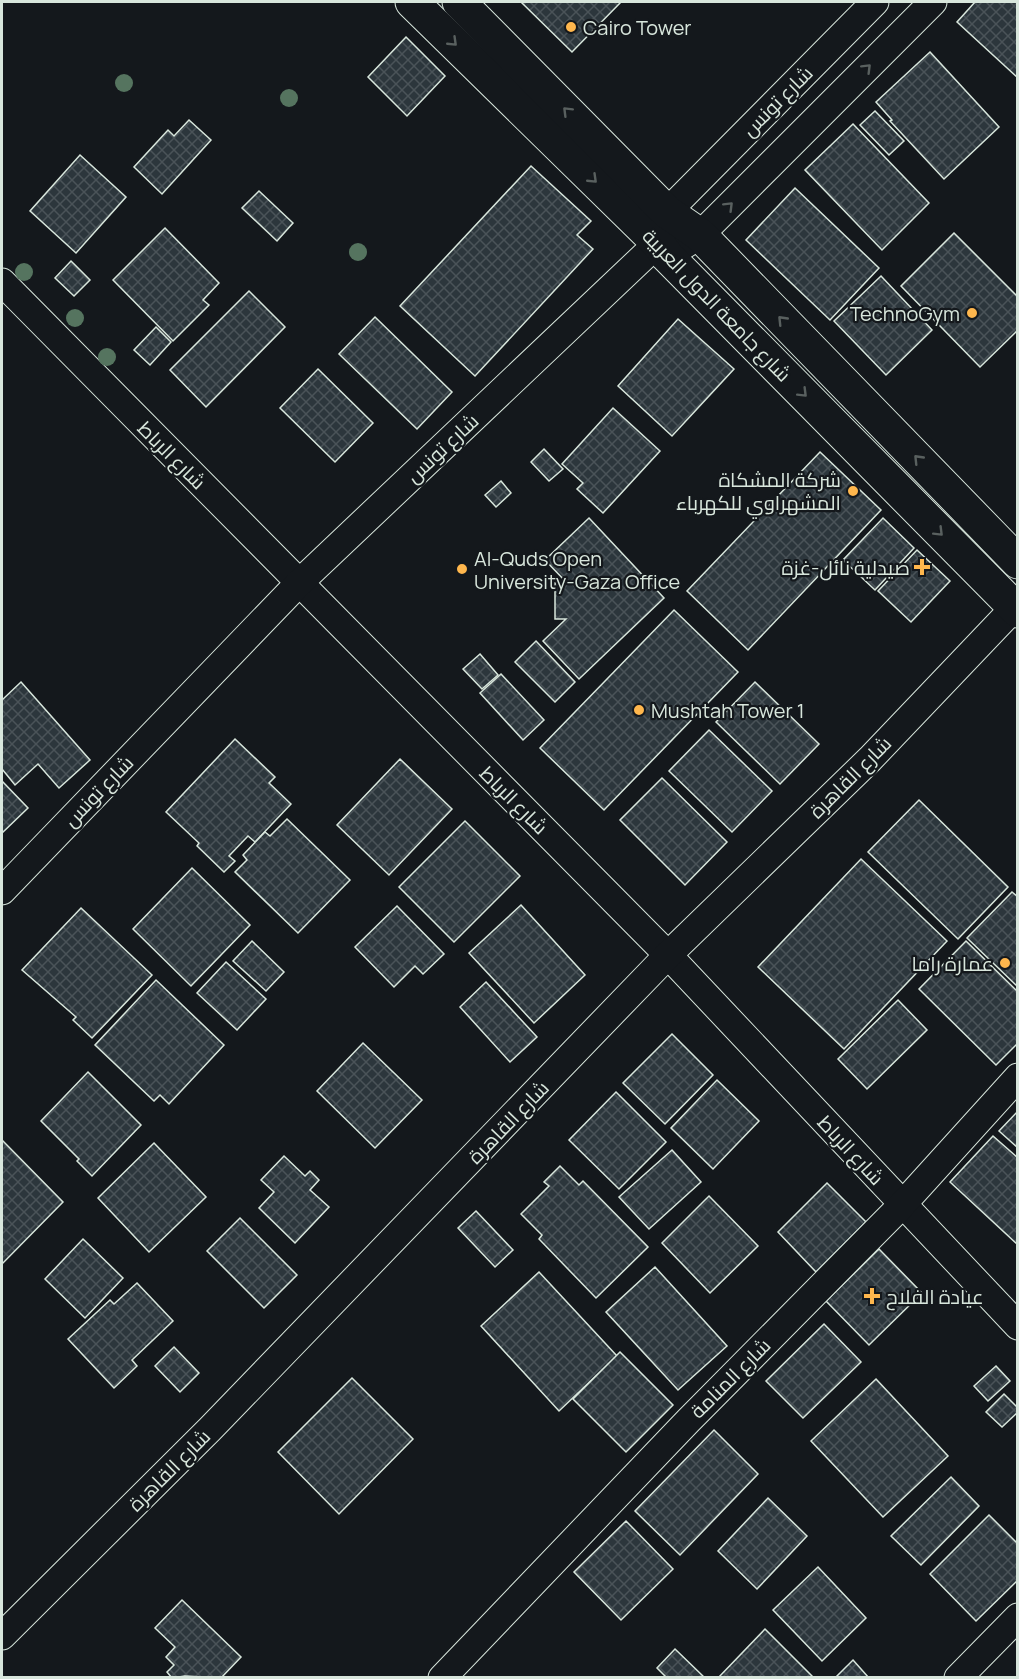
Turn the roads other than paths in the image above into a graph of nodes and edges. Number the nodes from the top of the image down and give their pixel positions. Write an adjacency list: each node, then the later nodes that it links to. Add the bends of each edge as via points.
1 (412, 2): 7 (main road, شارع جامعة الدول العربية, one-way to 7)
2 (459, 2): 5 (main road, شارع جامعة الدول العربية, one-way to 2)
3 (875, 2): 5 (street, شارع تونس)
4 (933, 2): 6 (street, شارع تونس, one-way to 4)
5 (667, 212): 6 (main road, شارع جامعة الدول العربية); 7 (street, شارع تونس)
6 (700, 235): 7 (street, شارع تونس); 9 (main road, شارع جامعة الدول العربية, one-way to 6)
7 (663, 249): 10 (street, شارع تونس); 11 (main road, شارع جامعة الدول العربية, one-way to 11)
8 (2, 282): 10 (street, شارع الرباط)
9 (1017, 562)
10 (298, 584): 12 (street, شارع تونس); 13 (street, شارع الرباط)
11 (1016, 610): 13 (street, شارع القاهرة, via 870,759)
12 (2, 891)
13 (668, 955): 15 (street, شارع الرباط); 18 (street, شارع القاهرة, via 210,1430)
14 (1017, 1077): 15 (street, شارع المنامة)
15 (902, 1205): 16 (street, شارع الرباط); 19 (street, شارع المنامة)
16 (1017, 1326)
17 (1017, 1617): 20 (street)
18 (2, 1636)
19 (442, 1677)
20 (958, 1677)

